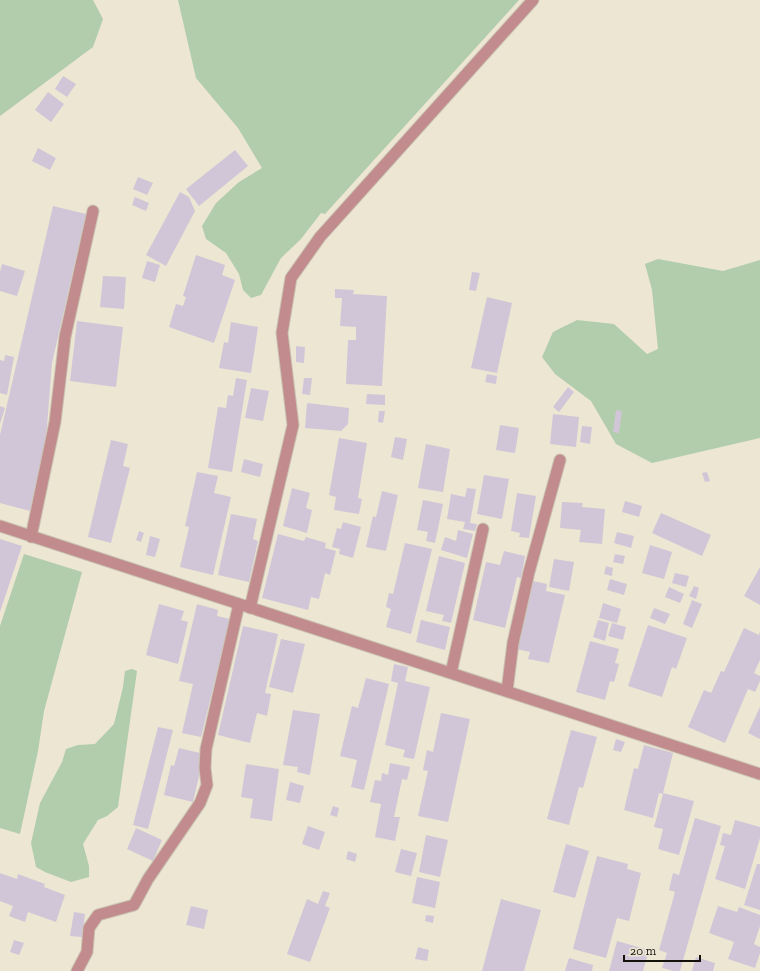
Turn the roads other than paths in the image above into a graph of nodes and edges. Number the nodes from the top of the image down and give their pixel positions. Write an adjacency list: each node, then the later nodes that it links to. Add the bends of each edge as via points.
1 (532, 0): 8 (street, via 320,237 291,278 282,333 293,425)
2 (93, 211): 6 (street, via 65,337 54,422)
3 (560, 460): 10 (street, via 529,572 513,643)
4 (0, 526): 6 (street)
5 (483, 530): 9 (street)
6 (31, 537): 7 (street)
7 (239, 604): 8 (street); 12 (street, via 206,749 207,785 200,803 148,879 134,905 98,915 89,928 87,952)
8 (250, 608): 9 (street)
9 (451, 673): 10 (street)
10 (506, 691): 11 (street)
11 (760, 774)
12 (77, 971)

